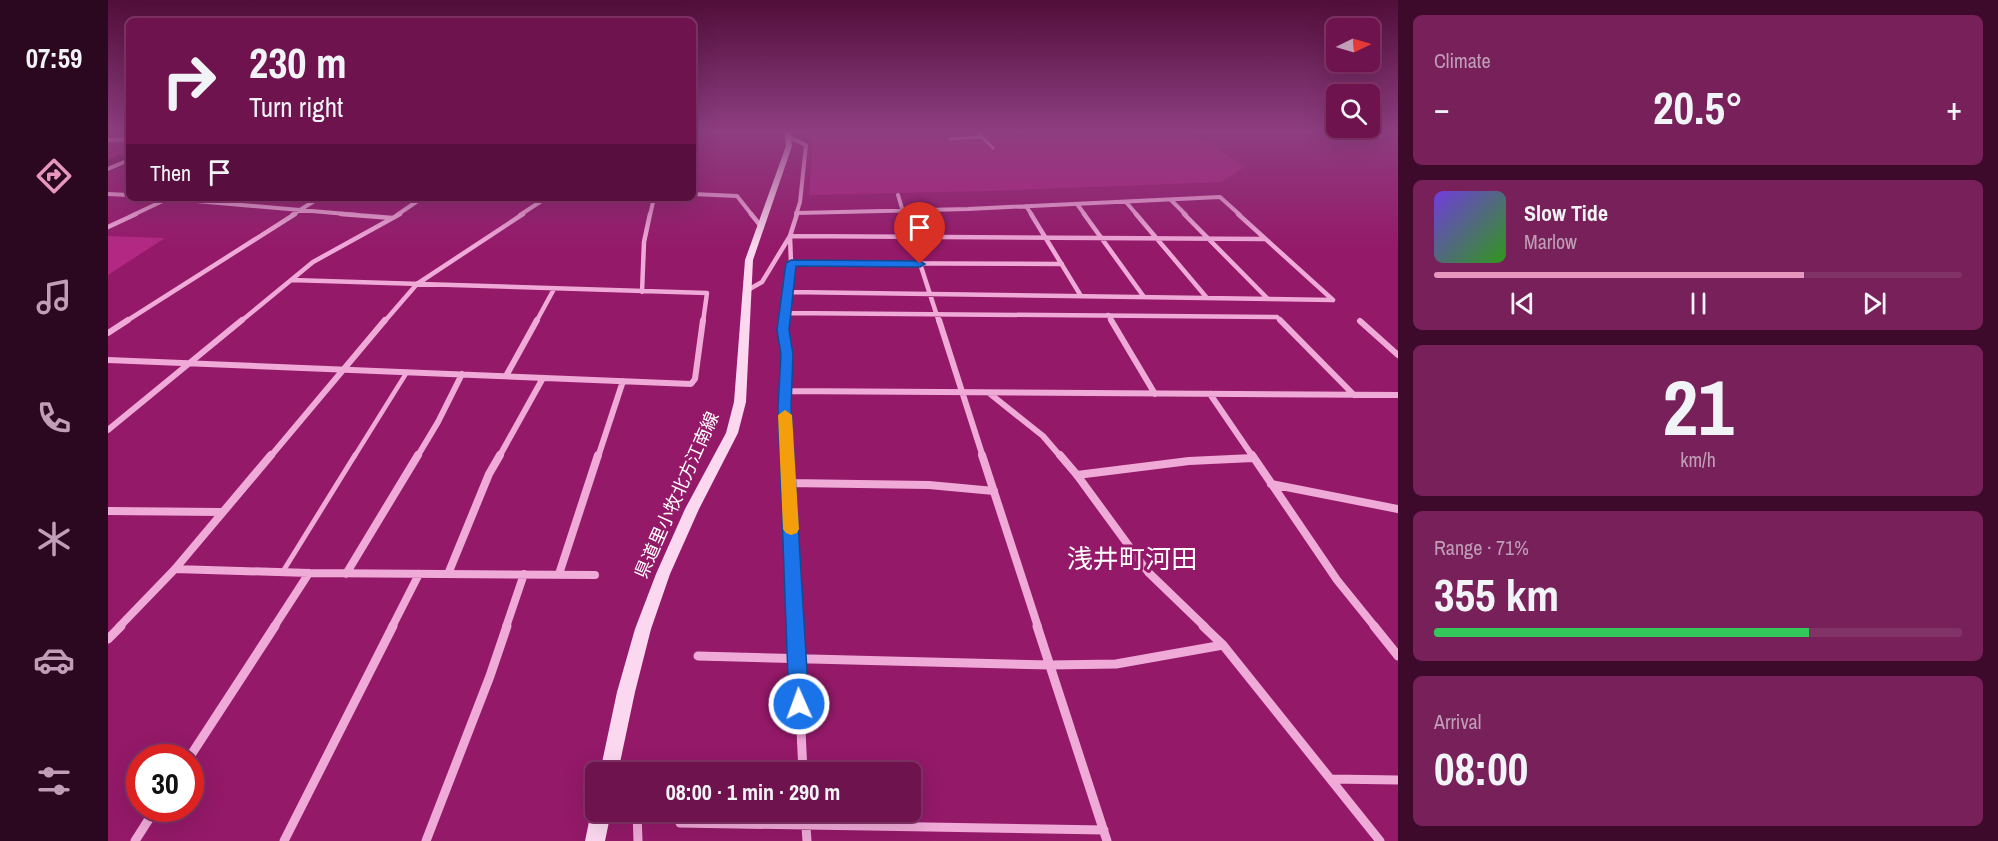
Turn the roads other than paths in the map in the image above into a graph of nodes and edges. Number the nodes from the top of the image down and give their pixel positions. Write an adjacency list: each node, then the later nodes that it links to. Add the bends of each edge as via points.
1 (781, 169): 21 (main road, 県道里小牧北方江南線)
2 (803, 169): 19 (street)
3 (108, 194): 5 (street)
4 (696, 194): 21 (street, via 737,196)
5 (126, 195)
6 (898, 195): 18 (street)
7 (1171, 200): 14 (street); 28 (street); 29 (street, via 1220,197)
8 (162, 201): 22 (street)
9 (201, 201): 17 (street)
10 (314, 201): 17 (street)
11 (418, 201): 20 (street)
12 (542, 201): 34 (street)
13 (653, 201): 37 (street, via 644,242)
14 (1126, 202): 15 (street); 27 (street)
15 (1077, 204): 16 (street); 26 (street)
16 (1026, 206): 18 (street); 25 (street)
17 (300, 210): 20 (street); 48 (street)
18 (903, 210): 19 (street); 24 (street)
19 (796, 213): 23 (street)
20 (393, 218): 33 (street, via 313,262)
21 (760, 225): 36 (main road, 県道里小牧北方江南線, via 749,260)
22 (108, 227)
23 (790, 236): 24 (street); 30 (street); 36 (street, via 762,282)
24 (912, 237): 25 (street); 31 (street)
25 (1046, 238): 26 (street); 32 (street)
26 (1102, 238): 27 (street); 41 (street)
27 (1157, 238): 28 (street); 42 (street)
28 (1209, 239): 29 (street); 43 (street)
29 (1264, 239): 43 (street, via 1333,300)
30 (791, 263): 31 (street); 38 (street)
31 (920, 264): 32 (street); 39 (street)
32 (1062, 264): 40 (street)
33 (291, 280): 34 (street); 51 (street)
34 (417, 284): 35 (street); 52 (street)
35 (554, 289): 37 (street); 55 (street)
36 (746, 291): 90 (main road, 県道里小牧北方江南線, via 740,402 732,433 663,573 641,639)
37 (642, 292): 57 (street, via 707,293 695,379 691,384)
38 (789, 292): 39 (street); 44 (street)
39 (930, 294): 40 (street); 45 (street)
40 (1082, 296): 41 (street)
41 (1144, 297): 42 (street)
42 (1207, 298): 43 (street)
43 (1268, 299)
44 (786, 313): 45 (street); 58 (street)
45 (936, 313): 46 (street); 59 (street)
46 (1108, 315): 61 (street); 63 (street, via 1277,317)
47 (1359, 321): 49 (street)
48 (108, 333)
49 (1398, 356)
50 (108, 360): 51 (street)
51 (188, 364): 52 (street); 65 (street)
52 (342, 369): 53 (street); 73 (street, via 301,422)
53 (407, 372): 54 (street); 75 (lane)
54 (462, 374): 55 (street); 77 (street, via 438,422)
55 (506, 376): 56 (street)
56 (543, 378): 57 (street); 79 (street, via 489,474)
57 (622, 381): 81 (street)
58 (785, 390): 59 (street); 68 (street)
59 (962, 392): 60 (street); 70 (street)
60 (988, 392): 61 (street); 67 (street, via 1042,436)
61 (1155, 394): 62 (street)
62 (1210, 394): 63 (street); 66 (street)
63 (1354, 395): 64 (street)
64 (1398, 396)
65 (108, 430)
66 (1253, 458): 67 (street, via 1189,461); 69 (street)
67 (1077, 475): 84 (street, via 1148,572)
68 (789, 483): 70 (street, via 929,485); 87 (street)
69 (1271, 484): 71 (street); 86 (street, via 1337,580)
70 (994, 491): 88 (street)
71 (1398, 509)
72 (108, 511): 73 (street)
73 (220, 512): 74 (street)
74 (175, 569): 75 (street); 83 (street)
75 (282, 573): 76 (street)
76 (309, 573): 77 (street); 89 (street)
77 (346, 574): 78 (street)
78 (419, 574): 79 (street); 102 (street)
79 (448, 574): 80 (street)
80 (524, 574): 81 (street); 103 (street, via 490,676)
81 (559, 574): 82 (street)
82 (595, 575)
83 (108, 639)
84 (1223, 645): 88 (street, via 1116,664); 92 (street)
85 (698, 656): 87 (street)
86 (1398, 656)
87 (797, 657): 88 (street); 91 (street)
88 (1050, 665): 100 (street)
89 (198, 744)
90 (612, 762)
91 (802, 762)
92 (1331, 779): 93 (street); 107 (street)
93 (1398, 780)
94 (147, 822): 101 (street)
95 (599, 822): 104 (main road)
96 (637, 822): 105 (street)
97 (806, 822): 99 (street)
98 (680, 823): 99 (street)
99 (806, 825): 100 (street); 106 (street)
100 (1106, 836)
101 (135, 841)
102 (284, 841)
103 (426, 841)
104 (595, 841)
105 (638, 841)
106 (807, 841)
107 (1380, 841)

